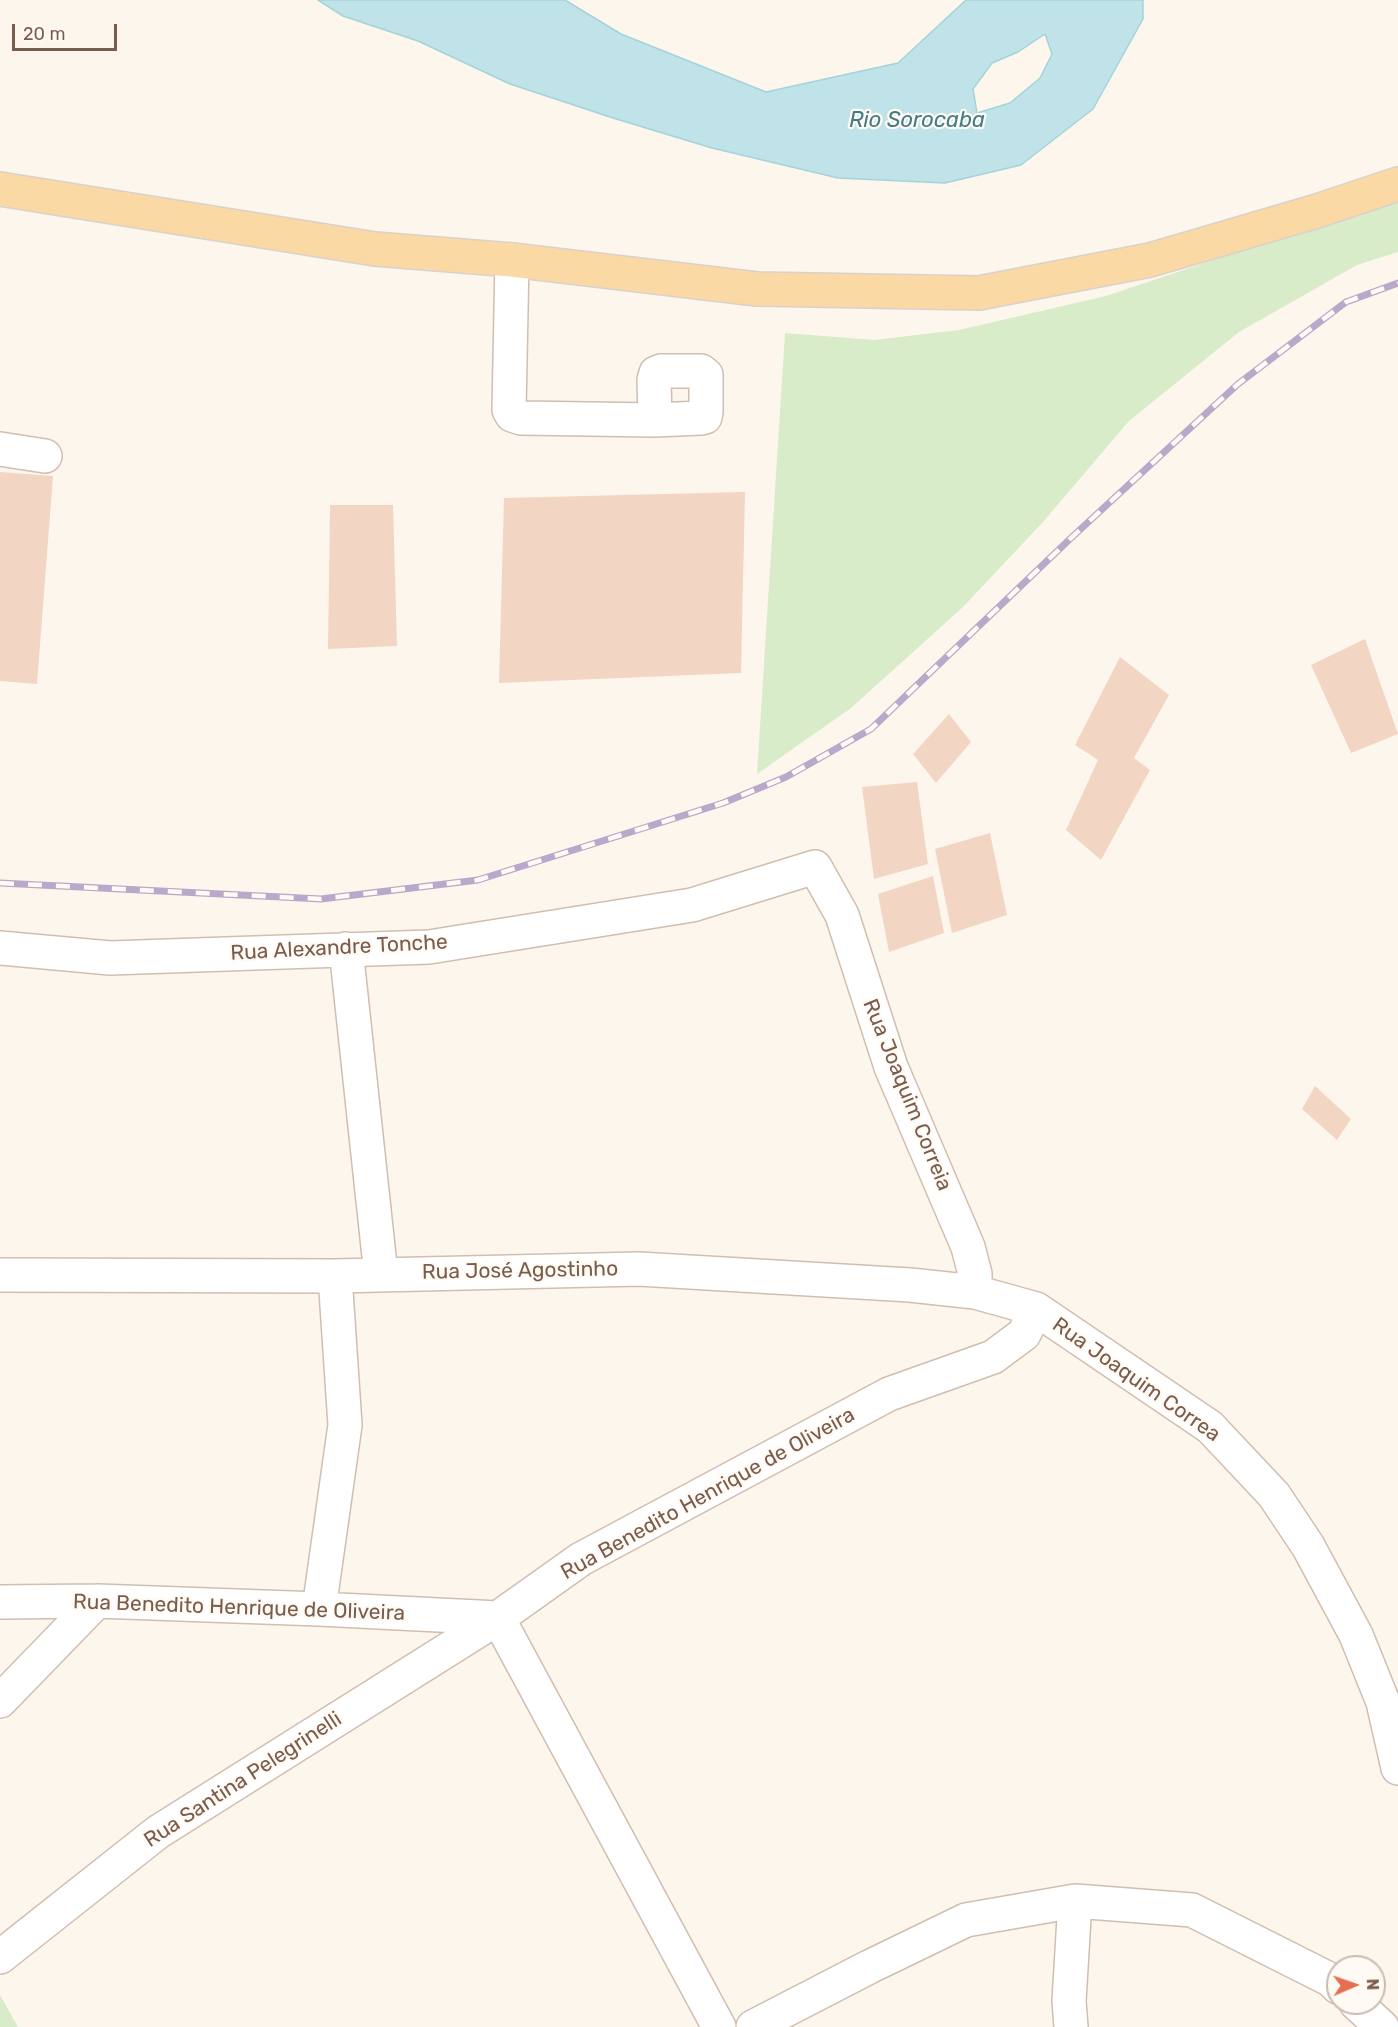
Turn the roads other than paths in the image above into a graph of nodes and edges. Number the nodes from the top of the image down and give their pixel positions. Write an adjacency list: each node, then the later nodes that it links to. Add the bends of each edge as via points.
1 (1398, 184): 3 (main road, via 1150,260 979,293 758,289)
2 (0, 189): 3 (main road, via 375,249)
3 (512, 260): 4 (street, via 512,415)
4 (655, 420)
5 (0, 449): 6 (street)
6 (45, 456)
7 (815, 867): 9 (street, Rua Alexandre Tonche, via 692,905 429,947); 13 (street, Rua Joaquim Correia, via 842,915 891,1066 968,1247)
8 (0, 948): 9 (street, Rua Alexandre Tonche, via 110,958)
9 (346, 950): 11 (street)
10 (0, 1275): 12 (street, Rua José Agostinho)
11 (381, 1275): 12 (street, Rua José Agostinho); 13 (street, Rua José Agostinho, via 639,1269)
12 (335, 1276): 17 (street, via 345,1425)
13 (975, 1292): 14 (street, Rua José Agostinho)
14 (1036, 1309): 18 (street, Rua Benedito Henrique de Oliveira, via 1024,1334 993,1357 889,1394 581,1559); 20 (street, Rua Joaquim Correa, via 1210,1427 1274,1495 1308,1546 1356,1635 1383,1702)
15 (97, 1601): 16 (street, Rua Benedito Henrique de Oliveira); 17 (street, Rua Benedito Henrique de Oliveira); 19 (street)
16 (0, 1602)
17 (319, 1609): 18 (street, Rua Benedito Henrique de Oliveira)
18 (498, 1618): 22 (street, Rua Santina Pelegrinelli, via 158,1832); 25 (street)
19 (0, 1701)
20 (1398, 1768)
21 (1076, 1901): 23 (street, via 1191,1910); 26 (street, via 966,1920); 27 (street, via 1069,2001)
22 (0, 1957)
23 (1326, 1978)
24 (1369, 2015): 28 (street)
25 (718, 2027)
26 (753, 2027)
27 (1071, 2027)
28 (1382, 2027)

